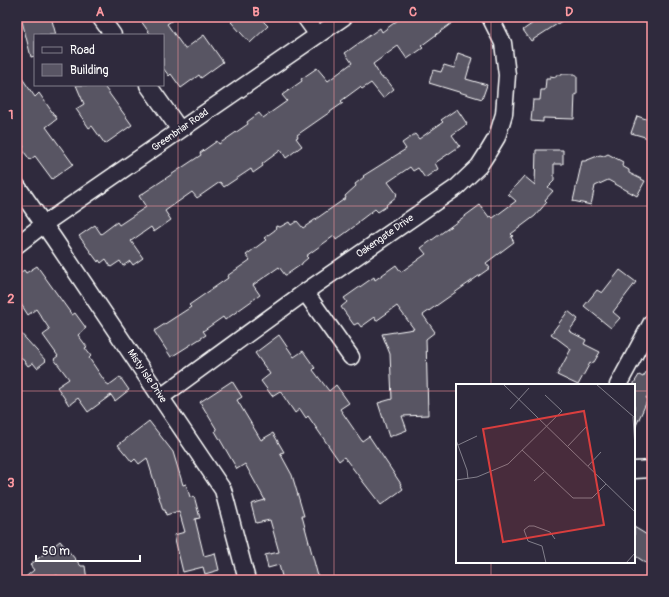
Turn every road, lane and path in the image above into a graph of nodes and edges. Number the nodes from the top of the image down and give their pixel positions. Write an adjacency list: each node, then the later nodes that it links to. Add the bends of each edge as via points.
1 (100, 17): 5 (street)
2 (305, 17): 6 (street)
3 (344, 17): 6 (street, Greenbriar Road)
4 (490, 17): 12 (street, Oakengate Drive, via 503,43 507,75 504,114 497,137 479,166 457,187)
5 (112, 34)
6 (318, 35): 8 (street, Greenbriar Road)
7 (149, 86): 8 (street)
8 (180, 130): 10 (street, Greenbriar Road)
9 (17, 186): 10 (street, Misty Isle Drive)
10 (44, 224): 11 (street, Greenbriar Road); 16 (street, Misty Isle Drive)
11 (17, 245)
12 (305, 292): 14 (street); 16 (street, Oakengate Drive)
13 (652, 322): 15 (street)
14 (351, 356)
15 (619, 384)
16 (161, 397): 19 (street, Misty Isle Drive, via 223,490)
17 (652, 469): 18 (street)
18 (635, 470)
19 (247, 580)

